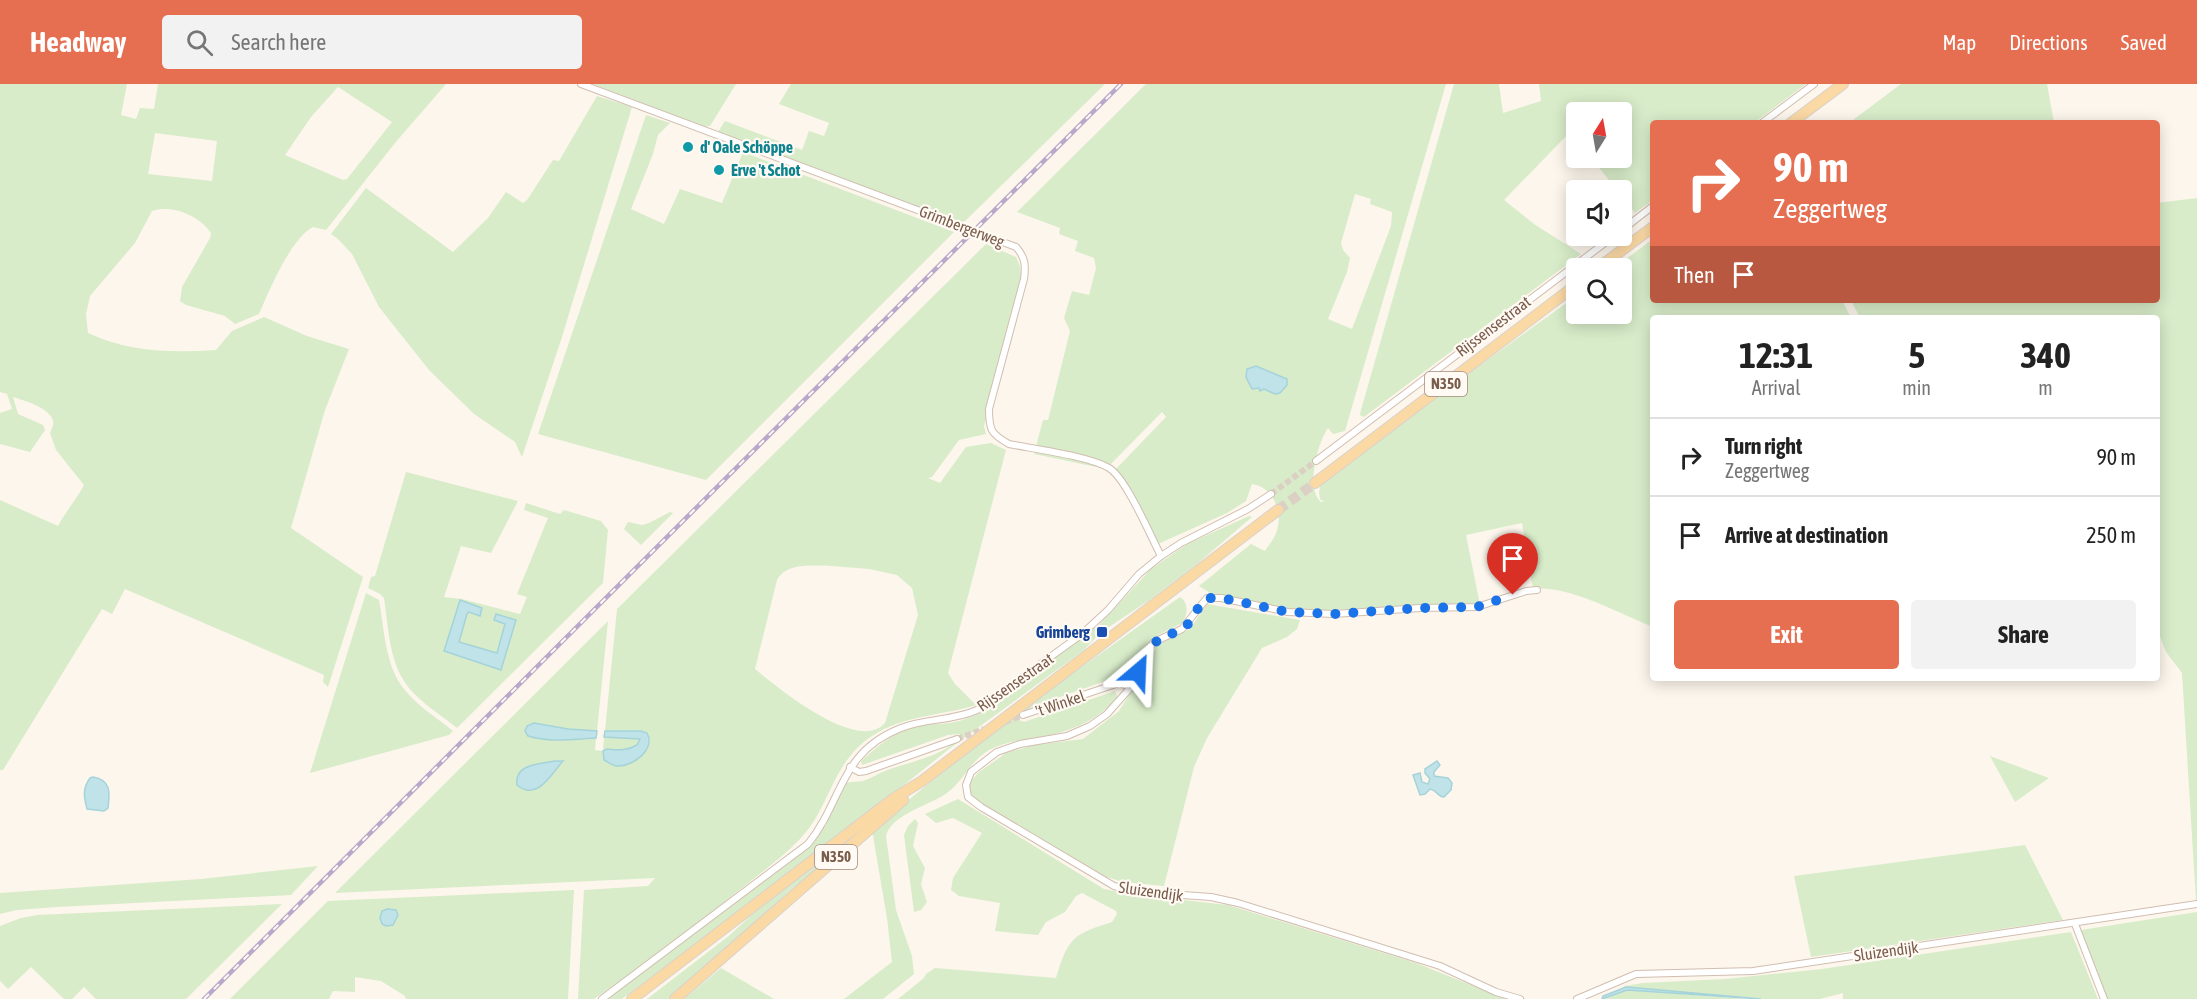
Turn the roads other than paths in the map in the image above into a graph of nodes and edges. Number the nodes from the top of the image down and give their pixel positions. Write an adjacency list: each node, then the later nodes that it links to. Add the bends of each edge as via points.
1 (581, 84): 16 (street, Grimbergerweg, via 1016,247 1024,256 1026,268 989,409 989,427 996,437 1009,444 1096,462 1111,469 1123,483)
2 (1814, 84): 4 (street)
3 (1843, 84): 5 (main road)
4 (1766, 120)
5 (1795, 120)
6 (1650, 208): 7 (street)
7 (1632, 222)
8 (1650, 229): 10 (main road)
9 (1601, 246): 12 (street, Rijssensestraat)
10 (1611, 258)
11 (1566, 293): 13 (main road, Rijssensestraat / N350)
12 (1316, 461)
13 (1314, 483)
14 (1271, 494): 16 (street, Rijssensestraat)
15 (1278, 510): 22 (main road, Rijssensestraat / N350)
16 (1161, 556): 21 (street, Rijssensestraat, via 1082,634 987,704 965,715 894,730 865,750)
17 (1537, 590): 18 (street, via 1477,607 1340,614 1295,613 1209,597 1182,629 1154,642)
18 (1131, 687): 19 (street, 't Winkel, via 1119,683); 28 (street, Sluizendijk, via 1107,714 1090,726 1067,736 1008,747 983,761 968,775 968,797 1114,886 1238,903 1440,966)
19 (1023, 715)
20 (957, 739): 21 (street, via 866,771)
21 (850, 767): 25 (street, Rijssensestraat, via 807,844)
22 (922, 781): 26 (main road, Rijssensestraat / N350); 27 (main road, Rijssensestraat / N350)
23 (2197, 904): 24 (street, Sluizendijk)
24 (2075, 924): 29 (street, Sluizendijk, via 1754,971 1636,974); 30 (street)
25 (603, 999)
26 (632, 999)
27 (675, 999)
28 (1520, 999)
29 (1577, 999)
30 (2104, 999)

